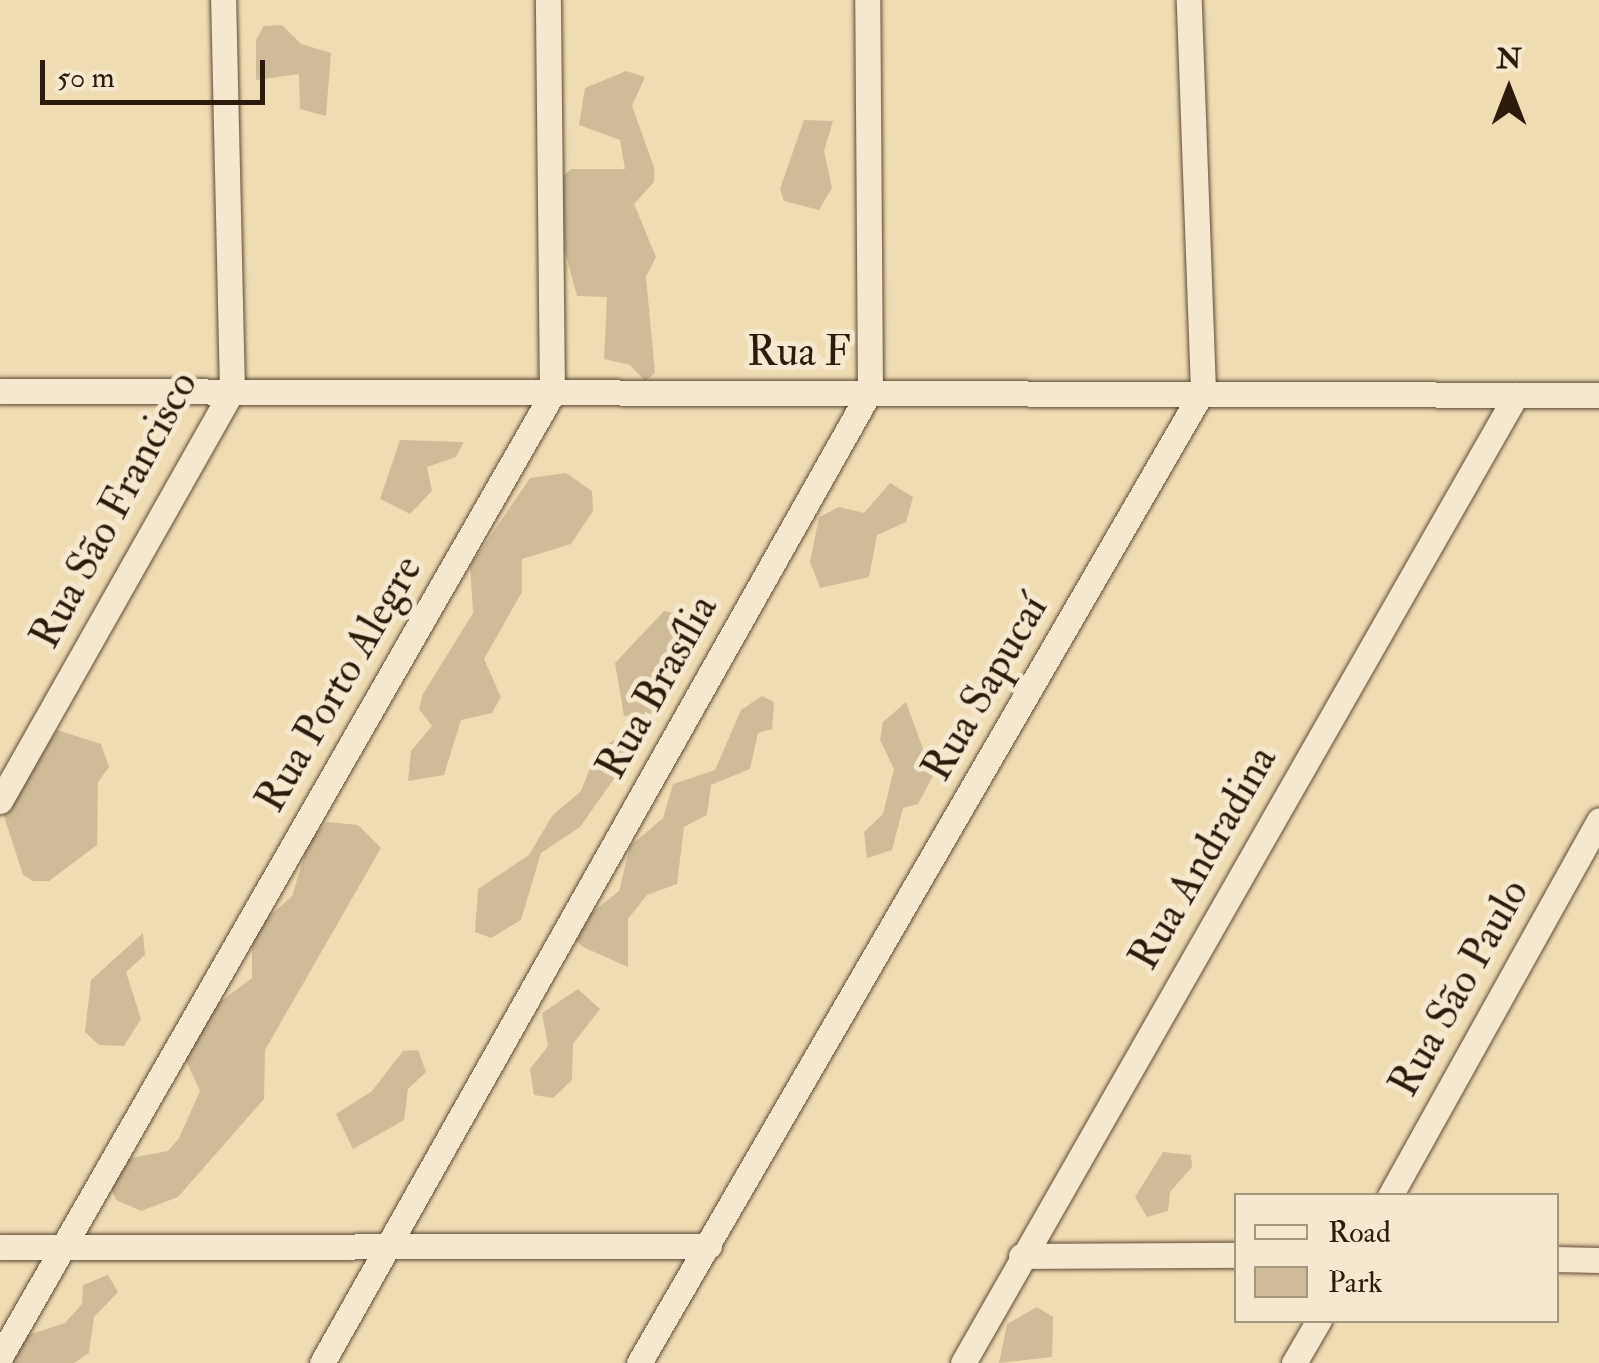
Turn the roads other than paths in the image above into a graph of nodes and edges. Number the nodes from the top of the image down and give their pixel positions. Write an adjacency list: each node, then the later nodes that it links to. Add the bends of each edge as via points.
1 (223, 0): 7 (street, Rua São Francisco)
2 (548, 0): 9 (street)
3 (866, 0): 8 (street)
4 (1189, 0): 5 (street)
5 (1203, 390): 8 (street, Rua F); 10 (street, Rua F); 15 (street, Rua Sapucaí)
6 (0, 391): 7 (street, Rua F)
7 (232, 391): 9 (street, Rua F); 12 (street, Rua São Francisco)
8 (870, 391): 9 (street, Rua F); 18 (street, Rua Brasília)
9 (552, 394): 17 (street, Rua Porto Alegre)
10 (1516, 395): 11 (street, Rua F); 19 (street, Rua Andradina)
11 (1599, 395)
12 (0, 801)
13 (1599, 820): 14 (street, Rua São Paulo)
14 (1392, 1193)
15 (709, 1246): 18 (street); 26 (street, Rua Sapucaí)
16 (0, 1247): 17 (street)
17 (62, 1247): 18 (street); 24 (street, Rua Porto Alegre)
18 (385, 1251): 25 (street, Rua Brasília)
19 (1021, 1256): 20 (street); 27 (street, Rua Andradina)
20 (1234, 1256)
21 (1559, 1259): 22 (street)
22 (1599, 1260)
23 (1317, 1323): 28 (street)
24 (0, 1357)
25 (322, 1363)
26 (639, 1363)
27 (964, 1363)
28 (1294, 1363)

